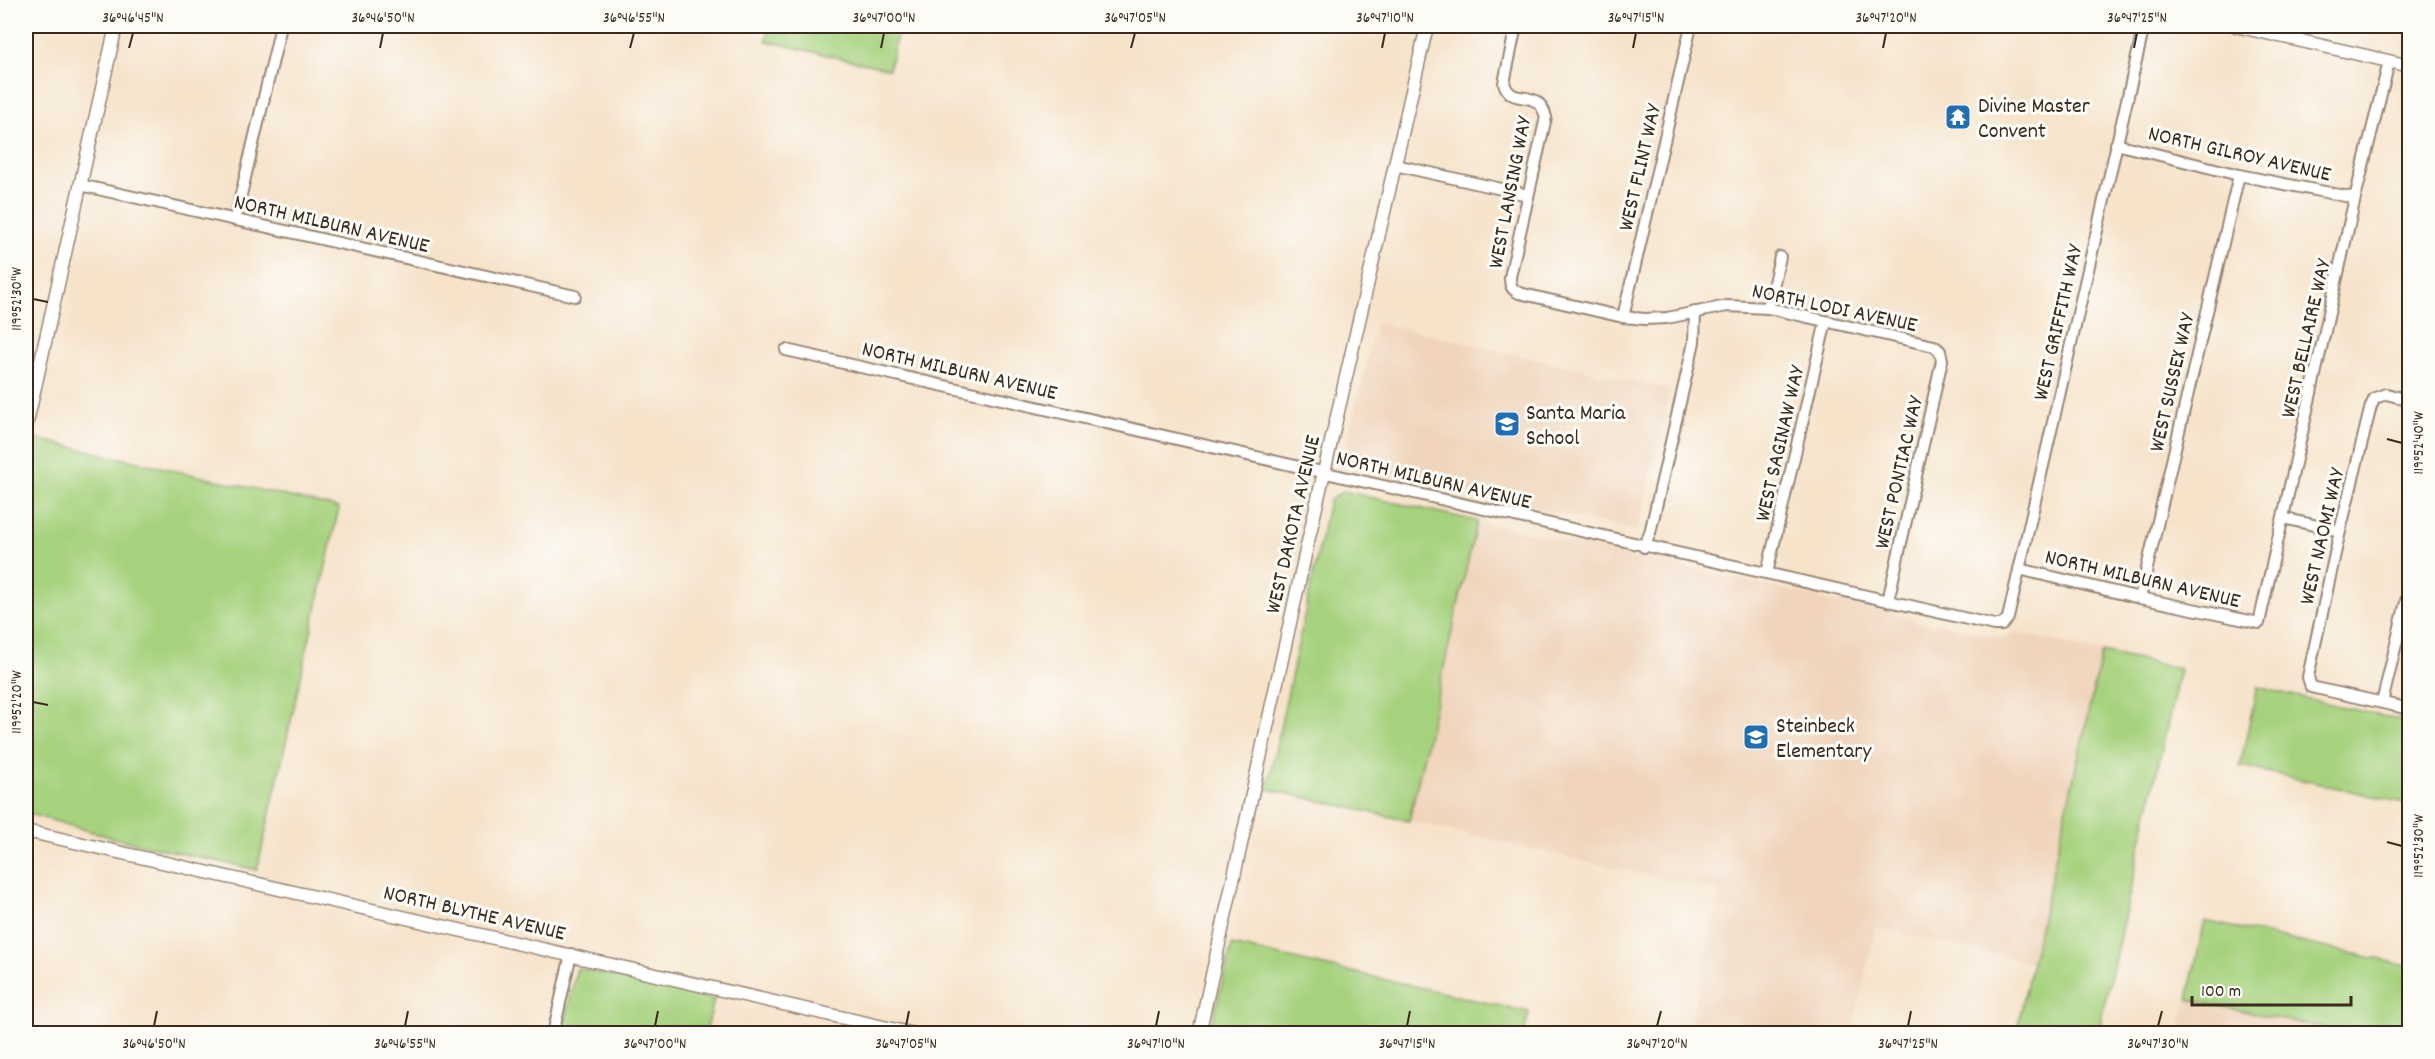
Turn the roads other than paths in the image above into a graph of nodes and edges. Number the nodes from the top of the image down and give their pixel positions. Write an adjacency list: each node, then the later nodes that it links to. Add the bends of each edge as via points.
1 (116, 26): 13 (street)
2 (280, 26): 16 (street)
3 (1426, 26): 11 (street, WEST DAKOTA AVENUE)
4 (1516, 26): 14 (street, WEST LANSING WAY, via 1504,83 1506,91 1536,100 1543,105 1546,117)
5 (1691, 26): 22 (street, WEST FLINT WAY)
6 (2144, 26): 10 (street, WEST GRIFFITH WAY)
7 (2236, 26): 8 (street)
8 (2389, 62): 9 (street); 15 (street, WEST BELLAIRE WAY)
9 (2409, 66)
10 (2116, 144): 12 (street, NORTH GILROY AVENUE); 32 (street, WEST GRIFFITH WAY)
11 (1395, 165): 14 (street); 28 (street, WEST DAKOTA AVENUE)
12 (2239, 175): 15 (street, NORTH GILROY AVENUE); 35 (street, WEST SUSSEX WAY)
13 (80, 185): 16 (street, NORTH MILBURN AVENUE); 27 (street)
14 (1528, 195): 18 (street, WEST LANSING WAY)
15 (2355, 198): 29 (street, WEST BELLAIRE WAY)
16 (236, 220): 19 (street, NORTH MILBURN AVENUE)
17 (1780, 257): 20 (street)
18 (1510, 286): 22 (street, NORTH LODI AVENUE, via 1519,293)
19 (575, 296)
20 (1768, 308): 21 (street, NORTH LODI AVENUE, via 1726,306); 23 (street, NORTH LODI AVENUE)
21 (1695, 312): 22 (street, NORTH LODI AVENUE, via 1656,319); 31 (street, via 1694,342)
22 (1623, 317)
23 (1826, 321): 25 (street, NORTH LODI AVENUE, via 1934,346); 33 (street, WEST SAGINAW WAY)
24 (786, 350): 28 (street, NORTH MILBURN AVENUE)
25 (1940, 351): 36 (street, WEST PONTIAC WAY, via 1942,360)
26 (2409, 400): 30 (street, WEST NAOMI WAY, via 2386,394 2375,398)
27 (26, 427)
28 (1325, 472): 31 (street, NORTH MILBURN AVENUE); 45 (street, WEST DAKOTA AVENUE)
29 (2283, 518): 30 (street); 37 (street, WEST BELLAIRE WAY)
30 (2340, 531): 39 (street, WEST NAOMI WAY, via 2308,683)
31 (1644, 547): 33 (street, NORTH MILBURN AVENUE)
32 (2019, 569): 35 (street, NORTH MILBURN AVENUE); 38 (street, WEST GRIFFITH WAY, via 2008,618)
33 (1767, 573): 36 (street, NORTH MILBURN AVENUE)
34 (2409, 585): 39 (street)
35 (2140, 598): 37 (street, NORTH MILBURN AVENUE)
36 (1888, 601): 38 (street, NORTH MILBURN AVENUE)
37 (2259, 623)
38 (2002, 625)
39 (2382, 703): 40 (street)
40 (2409, 709)
41 (26, 831): 42 (street, NORTH BLYTHE AVENUE)
42 (571, 954): 43 (street); 44 (street, NORTH BLYTHE AVENUE)
43 (553, 1034)
44 (914, 1034)
45 (1199, 1034)

